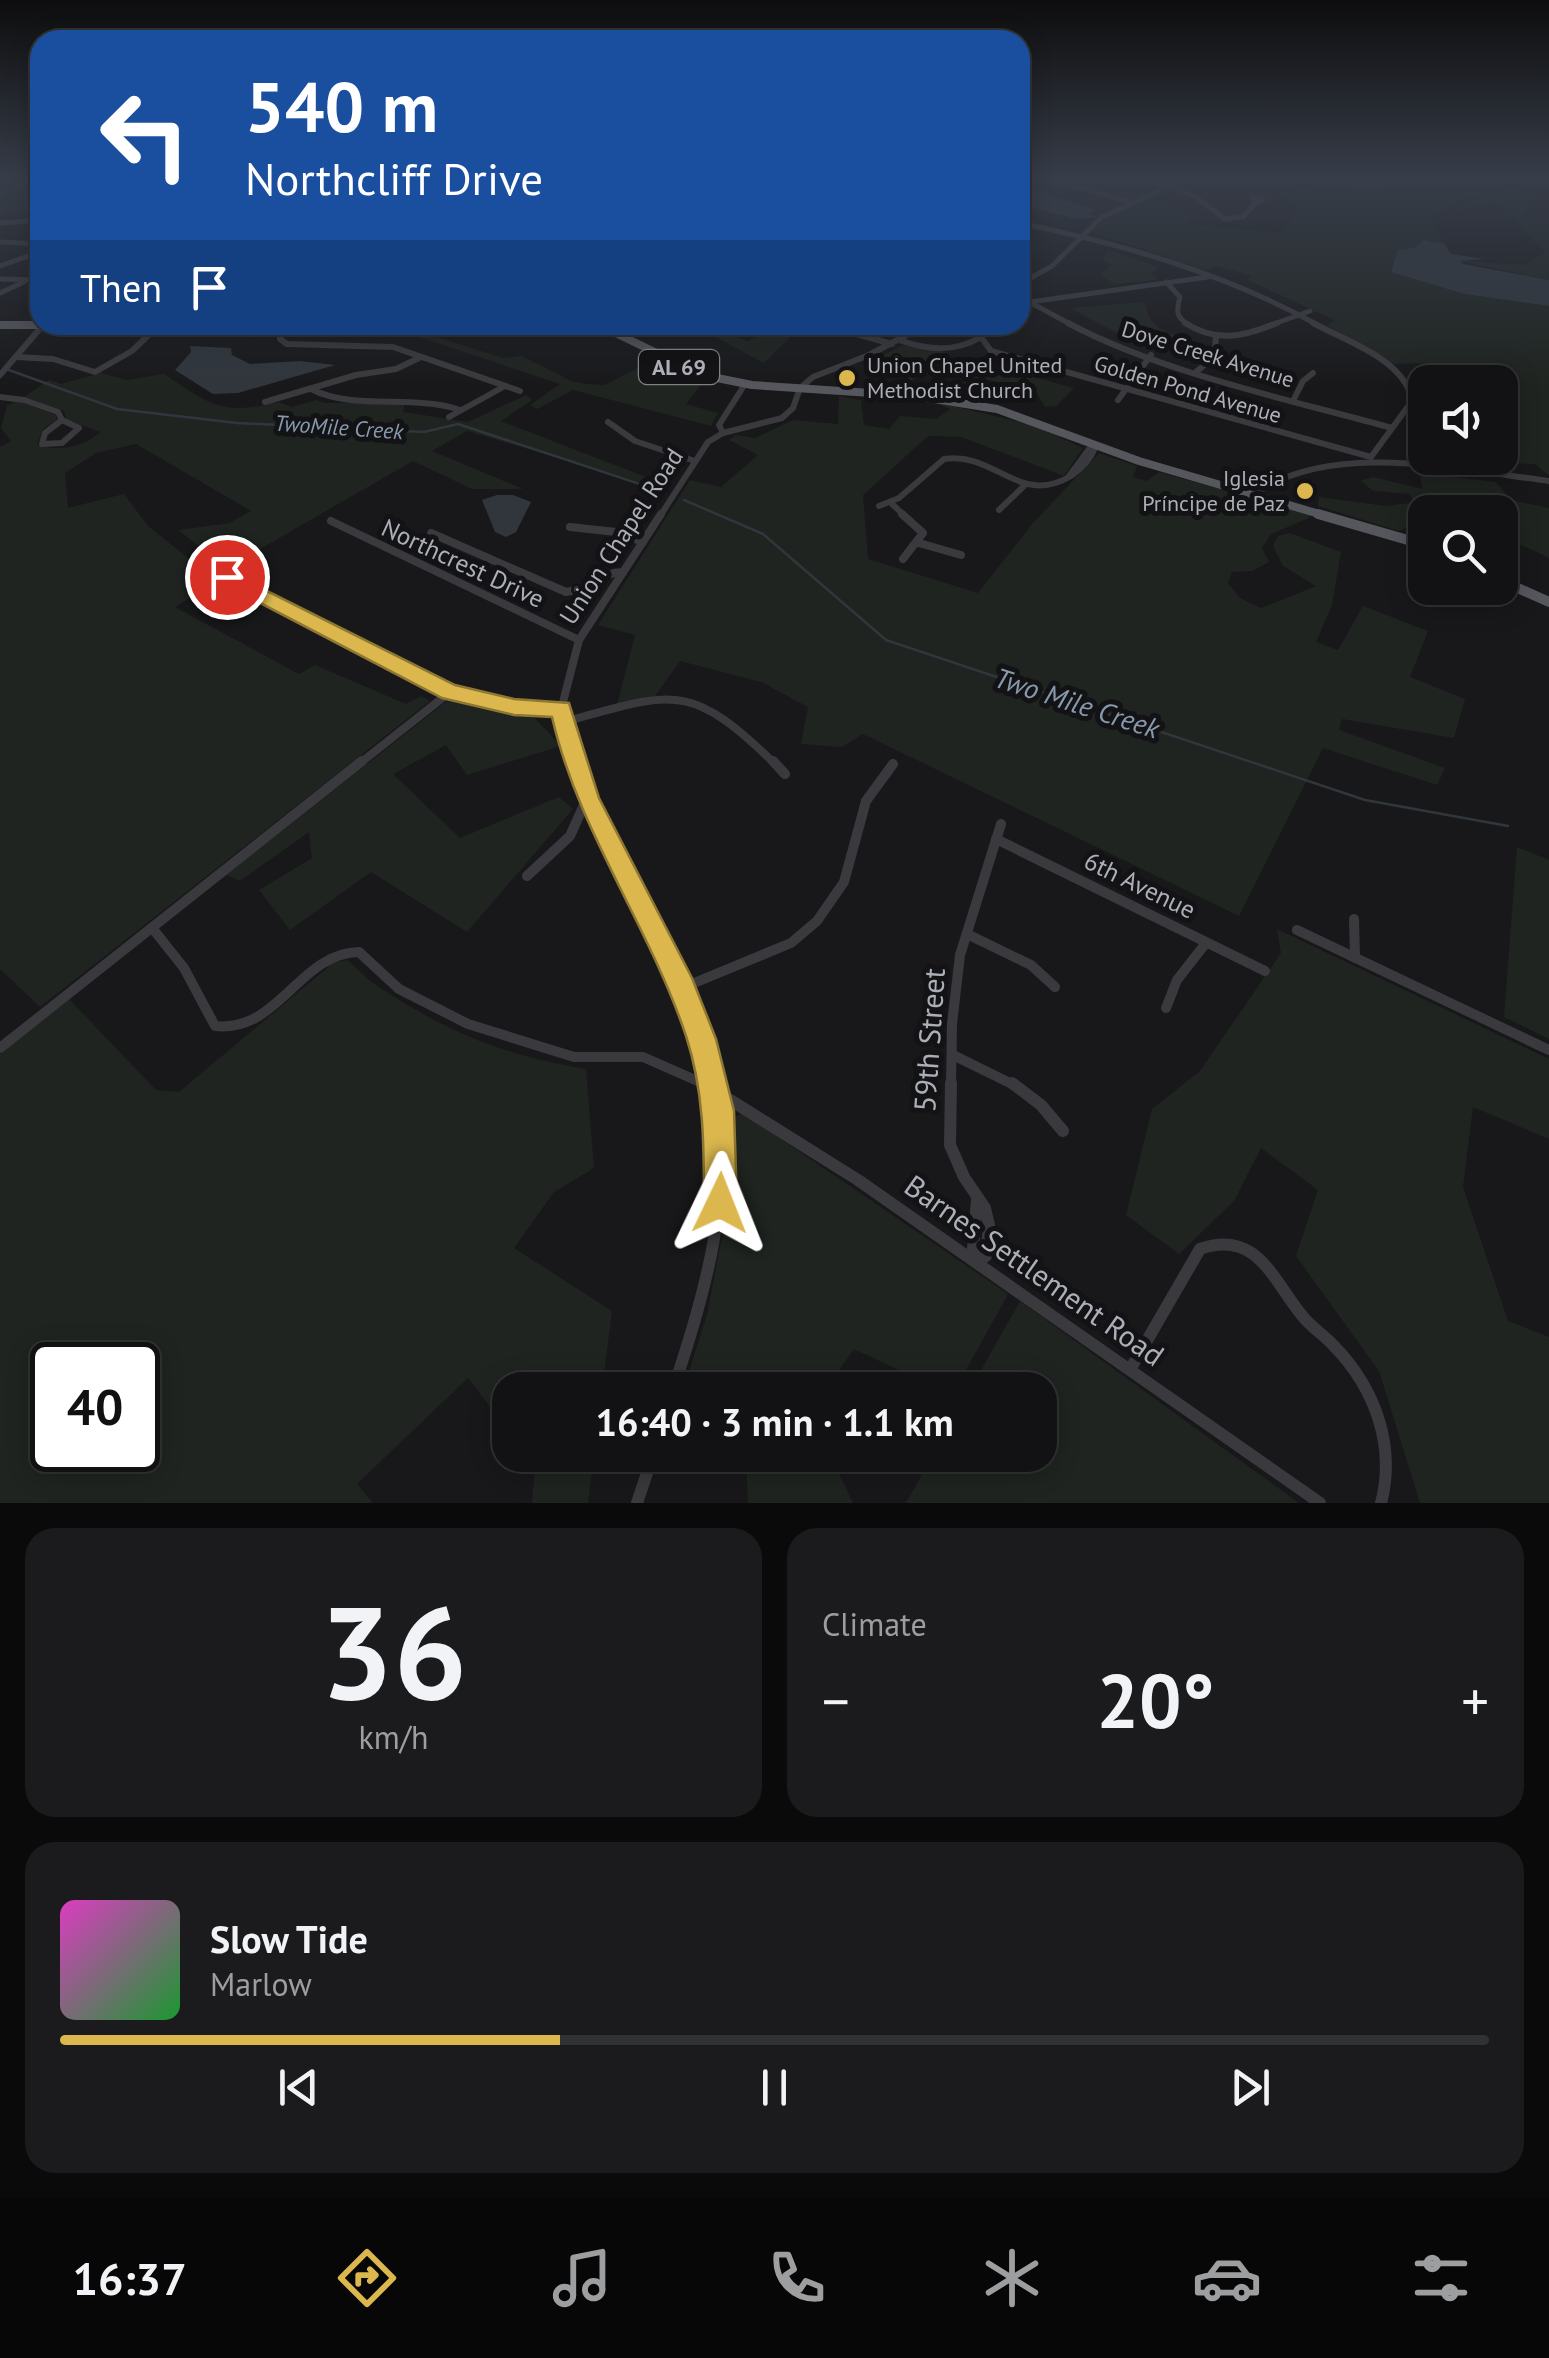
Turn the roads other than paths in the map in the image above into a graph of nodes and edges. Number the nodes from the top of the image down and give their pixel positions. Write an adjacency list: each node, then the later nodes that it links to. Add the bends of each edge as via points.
1 (1070, 247): 6 (street)
2 (1126, 247): 5 (street)
3 (30, 256): 4 (street)
4 (0, 266)
5 (1211, 276): 10 (street); 14 (street)
6 (1030, 278)
7 (0, 280): 8 (street)
8 (26, 280): 9 (street); 11 (street)
9 (30, 280)
10 (1166, 282): 12 (street); 23 (street, via 1181,298 1179,319)
11 (0, 293)
12 (1030, 302): 28 (street, Dove Creek Avenue, via 1080,332)
13 (1310, 311): 14 (street)
14 (1298, 314): 23 (street, via 1256,334); 48 (street, via 1404,377 1412,401)
15 (0, 325): 16 (main road)
16 (30, 326)
17 (35, 335): 30 (street)
18 (149, 335): 30 (street, via 95,372 54,359)
19 (282, 335): 29 (street, via 287,344 385,346)
20 (618, 335): 34 (main road, AL 69, via 686,370)
21 (867, 335): 25 (street, Golden Pond Avenue)
22 (908, 335): 25 (street)
23 (1216, 336): 31 (street, via 1216,353)
24 (981, 337): 26 (street); 27 (street)
25 (896, 342): 26 (street, Golden Pond Avenue); 36 (street)
26 (962, 348): 27 (street, Golden Pond Avenue)
27 (991, 351): 38 (street, Golden Pond Avenue)
28 (1151, 355): 31 (street, Dove Creek Avenue); 38 (street)
29 (421, 356): 35 (street); 37 (street, via 396,369)
30 (16, 357): 33 (street)
31 (1196, 372): 41 (street, Dove Creek Avenue)
32 (1313, 373): 41 (street)
33 (0, 376)
34 (745, 384): 36 (main road, AL 69); 49 (street, via 719,425)
35 (506, 386): 39 (street); 44 (street)
36 (800, 388): 49 (street, via 782,418); 50 (main road, AL 69, via 967,403)
37 (311, 389): 43 (street); 44 (street, via 330,400 432,401)
38 (1125, 389): 42 (street); 51 (street, Golden Pond Avenue)
39 (520, 391)
40 (0, 397): 46 (street, via 36,403)
41 (1294, 399): 48 (street, Dove Creek Avenue)
42 (1118, 400)
43 (265, 402)
44 (460, 410): 45 (street)
45 (448, 417)
46 (62, 420): 46 (street, via 45,433 42,444 62,443 80,428)
47 (608, 422): 52 (street, via 612,430)
48 (1392, 428): 51 (street)
49 (722, 433): 52 (street, Union Chapel Road)
50 (1096, 446): 54 (street, via 1077,473 1050,487); 55 (main road, AL 69)
51 (1372, 460): 53 (street); 55 (street, via 1292,471 1271,478)
52 (695, 461): 63 (street, Union Chapel Road)
53 (1549, 481)
54 (1025, 485): 56 (street, via 974,461 948,458); 58 (street)
55 (1254, 495): 62 (main road, AL 69)
56 (892, 504): 57 (street); 64 (street, via 921,530)
57 (879, 506)
58 (999, 510)
59 (331, 521): 71 (street, Northcrest Drive)
60 (570, 526): 63 (street)
61 (431, 533): 67 (street, via 566,592 610,571)
62 (1408, 540)
63 (643, 542): 67 (street, Union Chapel Road)
64 (920, 543): 65 (street); 66 (street)
65 (962, 555)
66 (903, 559)
67 (623, 572): 71 (street, Union Chapel Road)
68 (227, 577): 72 (street)
69 (1518, 588): 70 (main road)
70 (1549, 602)
71 (579, 640): 73 (street, Union Chapel Road)
72 (450, 692): 73 (street); 81 (street)
73 (562, 716): 75 (street, via 688,699); 76 (street)
74 (893, 764): 88 (street, via 866,801 844,882 817,921 791,943)
75 (785, 774)
76 (588, 798): 79 (street, via 570,836); 88 (street)
77 (1002, 824): 78 (street, 59th Street)
78 (996, 839): 83 (street, 59th Street); 84 (street, 6th Avenue)
79 (527, 876)
80 (1354, 919): 85 (street)
81 (154, 928): 90 (street); 93 (street, via 215,1026 225,1030 246,1025 332,957 351,950 399,989 468,1024 546,1052 643,1056)
82 (1296, 930): 85 (street)
83 (967, 934): 87 (street, via 1032,965); 92 (street, 59th Street, via 956,979)
84 (1206, 943): 86 (street, 6th Avenue); 89 (street, via 1177,980)
85 (1354, 958): 91 (street)
86 (1265, 971)
87 (1055, 987)
88 (682, 988): 93 (street)
89 (1166, 1008)
90 (0, 1048)
91 (1549, 1050)
92 (953, 1055): 94 (street, via 1038,1102); 95 (street, 59th Street, via 950,1144)
93 (714, 1088): 96 (street, Barnes Settlement Road); 98 (street, via 723,1154 720,1203 704,1292)
94 (1064, 1130)
95 (977, 1199): 96 (street, 59th Street, via 989,1225 986,1256)
96 (976, 1262): 97 (street, Barnes Settlement Road)
97 (1131, 1368): 101 (street, Barnes Settlement Road); 102 (street, via 1200,1249 1220,1242 1244,1249 1277,1274 1371,1402 1388,1464)
98 (680, 1372)
99 (647, 1472): 100 (street)
100 (637, 1503)
101 (1320, 1503)
102 (1381, 1503)

